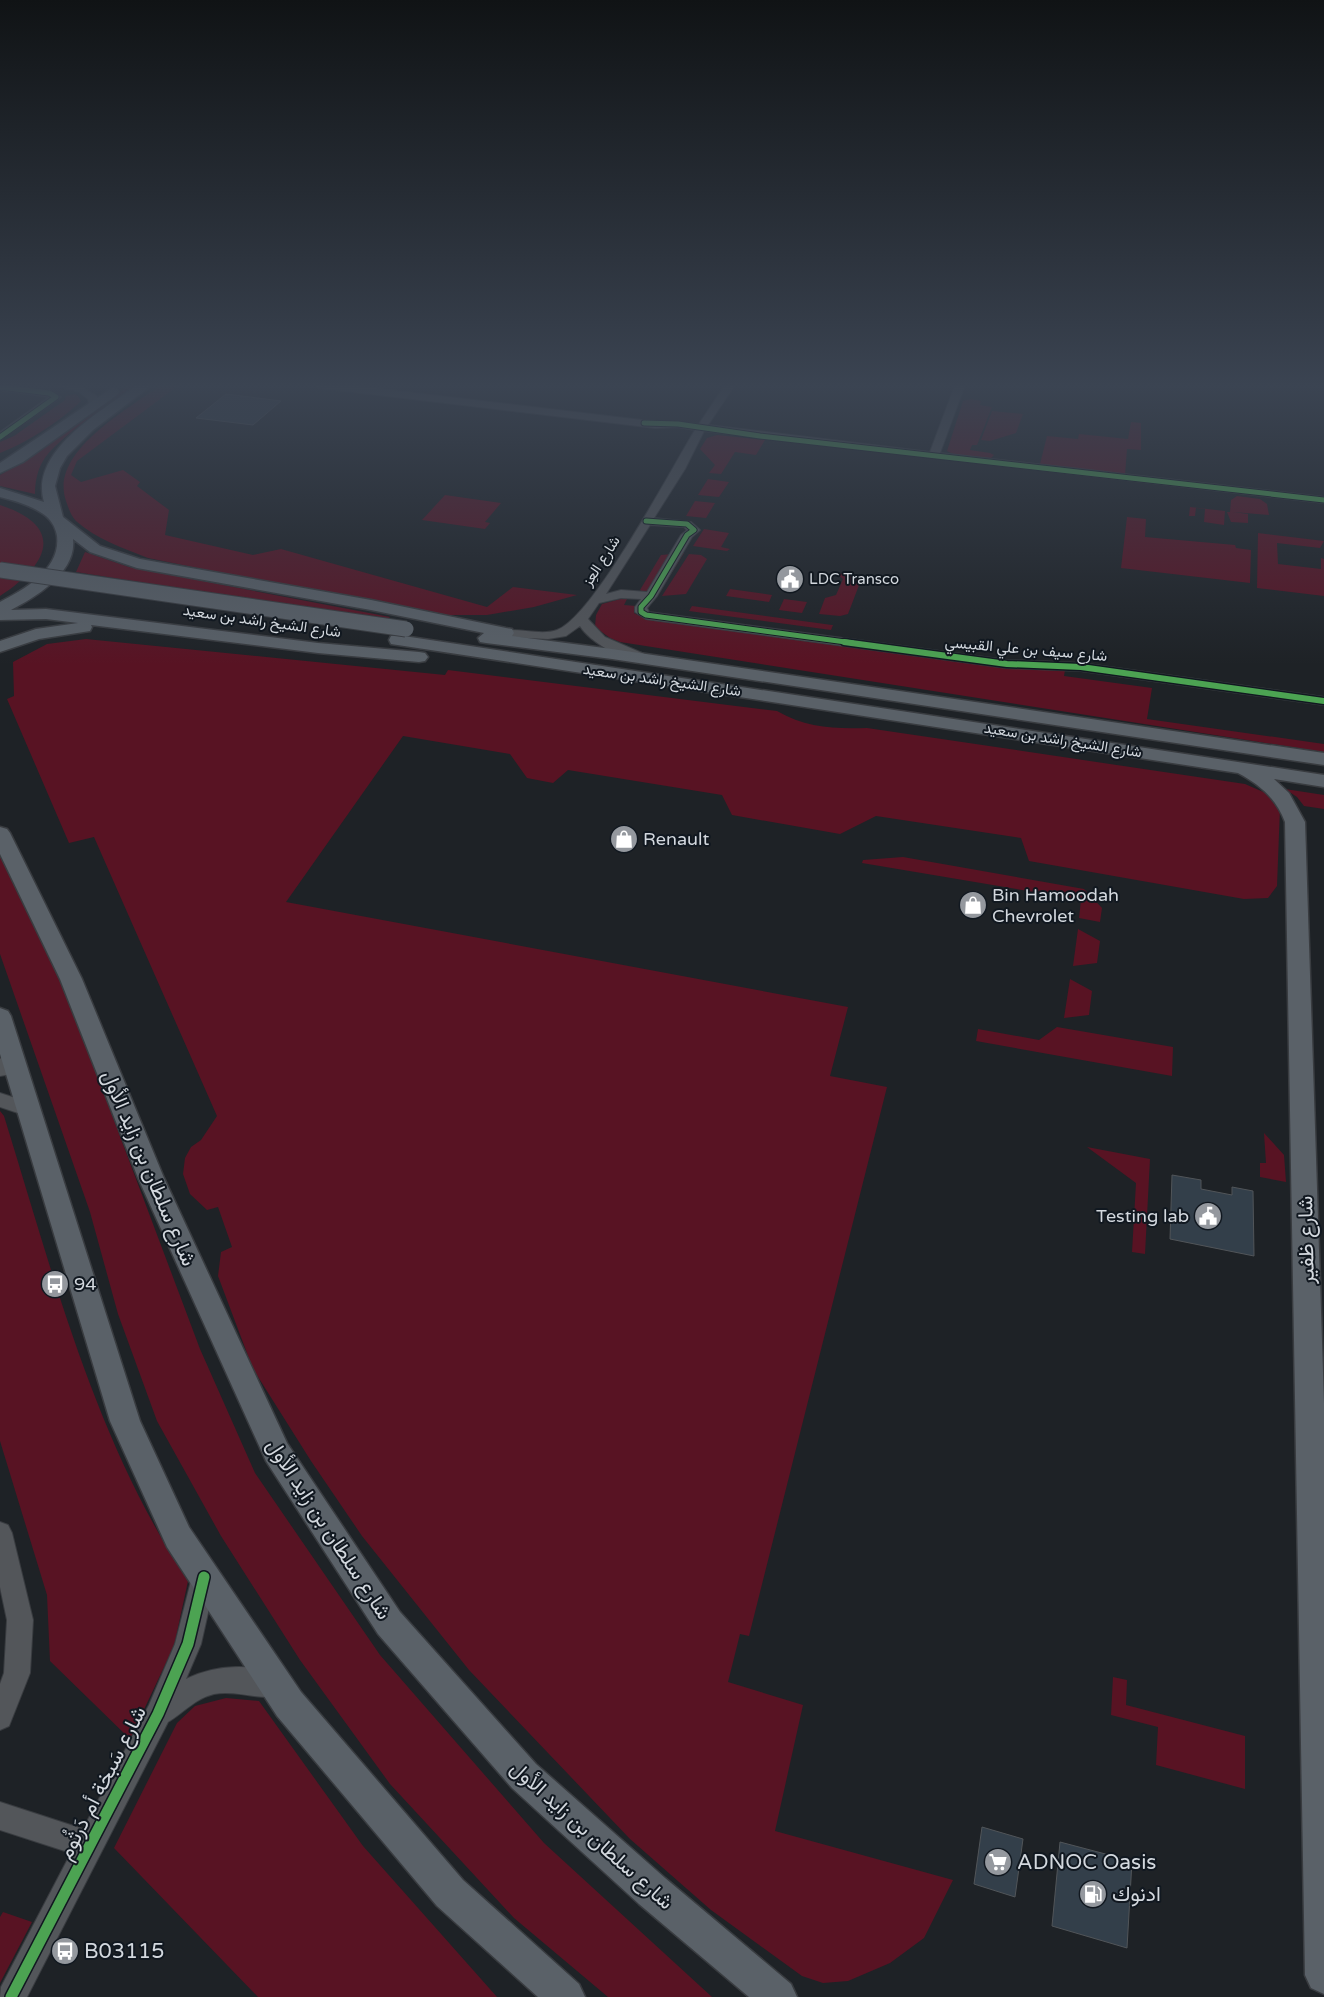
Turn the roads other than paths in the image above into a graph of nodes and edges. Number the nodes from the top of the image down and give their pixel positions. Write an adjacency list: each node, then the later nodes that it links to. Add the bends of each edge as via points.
1 (49, 478): 6 (main road, via 50,496)
2 (673, 478): 7 (street, شارع العِز)
3 (1131, 478): 5 (street)
4 (0, 492): 6 (main road, via 34,502)
5 (1324, 500)
6 (59, 519): 12 (main road, via 67,535 60,563 29,593); 16 (main road, via 95,549 137,563)
7 (646, 521): 10 (street, via 675,524 685,529 688,535); 11 (street, شارع العِز)
8 (0, 570): 17 (main road, شارع الشيخ راشد بن سعيد, bridge)
9 (0, 582): 17 (main road, شارع الشيخ راشد بن سعيد)
10 (649, 599): 11 (street, via 620,594); 21 (street, شارع سيف بن علي القبيسي, via 640,609 643,614 1007,664 1081,666)
11 (594, 601): 14 (street, شارع العِز)
12 (0, 609)
13 (0, 615): 15 (main road, via 46,614)
14 (582, 620): 16 (street, شارع العِز, via 561,633); 20 (street, via 600,641)
15 (188, 631): 18 (main road, via 76,628 36,634); 22 (main road, via 318,648 524,668 778,704)
16 (511, 634): 19 (main road)
17 (402, 635): 19 (main road, شارع الشيخ راشد بن سعيد); 22 (main road, شارع الشيخ راشد بن سعيد)
18 (0, 647)
19 (612, 654): 20 (main road, شارع الشيخ راشد بن سعيد)
20 (644, 659): 23 (main road, شارع الشيخ راشد بن سعيد)
21 (1324, 702)
22 (901, 715): 24 (main road, شارع الشيخ راشد بن سعيد)
23 (1324, 759)
24 (1244, 768): 25 (main road, شارع الشيخ راشد بن سعيد); 38 (main road, شارع ظفير, via 1279,793 1291,808 1295,822)
25 (1324, 782)
26 (0, 833): 41 (main road, شارع سلطان بن زايد الأول, via 71,979 151,1178 276,1452 389,1623 524,1776 652,1891)
27 (0, 1016): 28 (main road)
28 (7, 1063): 30 (main road)
29 (0, 1100): 30 (street)
30 (30, 1110): 32 (main road, via 125,1421 178,1537)
31 (0, 1533): 35 (street, via 20,1620 17,1673)
32 (204, 1576): 33 (main road); 34 (street, شارع سَبخة أم دَرثُوم, via 188,1644)
33 (277, 1685): 34 (street, شارع سَبخة أم دَرثُوم, via 244,1680 210,1681 188,1690); 40 (main road, via 289,1704 450,1893)
34 (158, 1714): 37 (street, شارع سَبخة أم دَرثُوم)
35 (0, 1717)
36 (0, 1816): 37 (street)
37 (90, 1845): 39 (street, شارع سَبخة أم دَرثُوم)
38 (1324, 1975)
39 (11, 1997)
40 (566, 1997)
41 (778, 1997)

